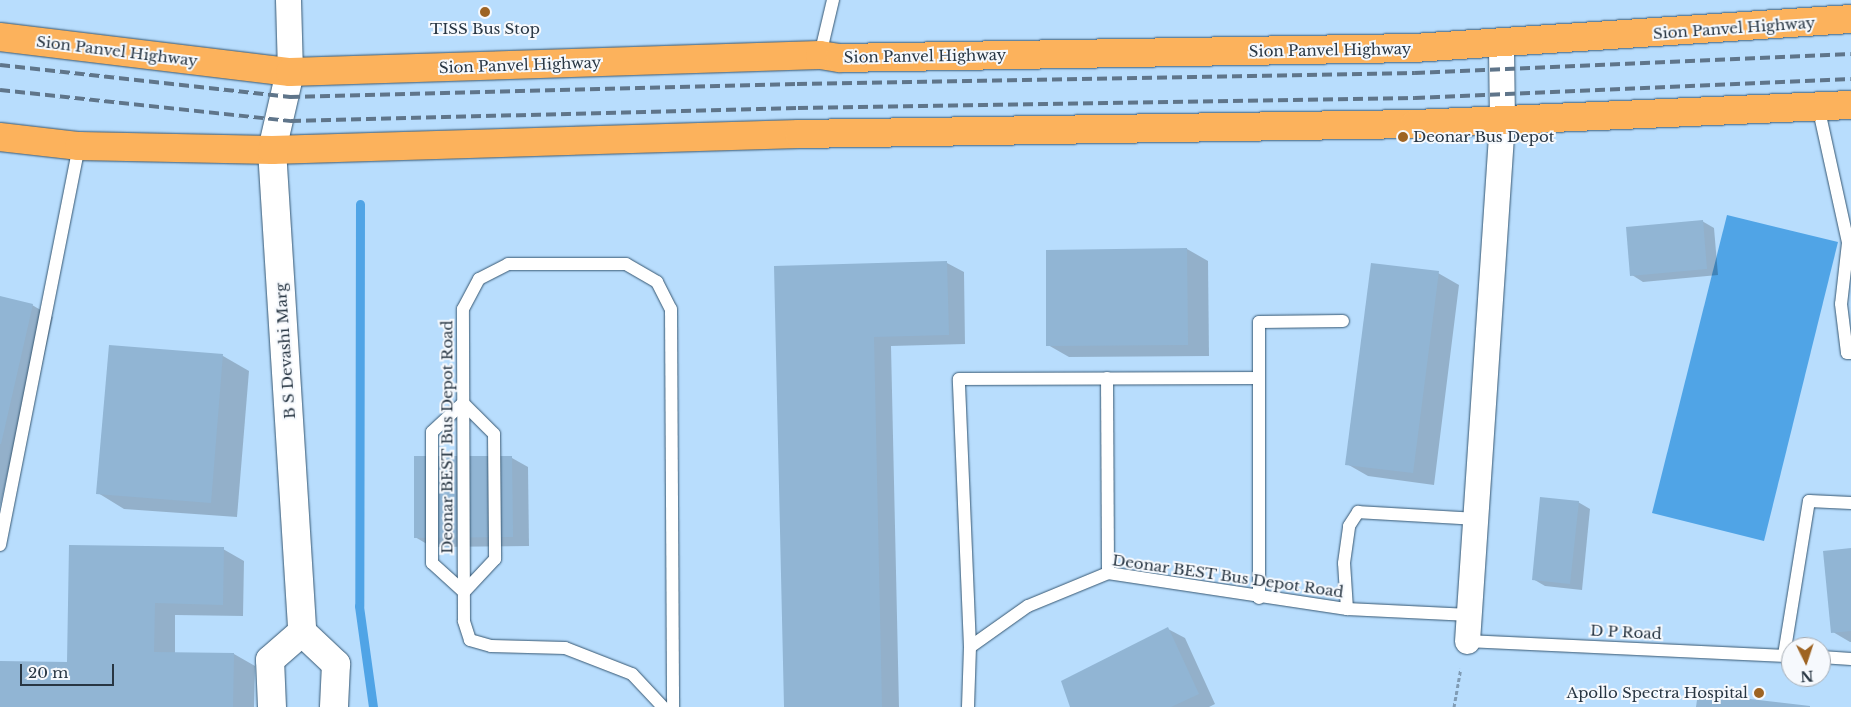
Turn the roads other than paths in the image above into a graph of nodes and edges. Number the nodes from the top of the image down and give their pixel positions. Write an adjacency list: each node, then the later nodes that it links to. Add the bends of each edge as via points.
1 (288, 0): 7 (street)
2 (833, 0): 6 (lane)
3 (1851, 19): 5 (highway, Sion Panvel Highway)
4 (0, 37): 7 (highway, Sion Panvel Highway)
5 (1501, 45): 6 (highway, Sion Panvel Highway, via 840,58); 10 (street)
6 (820, 55): 7 (highway, Sion Panvel Highway)
7 (290, 72): 13 (main road, B S Devashi Marg)
8 (1851, 105): 9 (highway)
9 (1818, 106): 10 (highway); 15 (lane, via 1848,243 1841,304 1847,353)
10 (1502, 121): 13 (highway, via 809,134); 20 (street)
11 (0, 137): 12 (highway)
12 (79, 146): 13 (highway); 21 (lane)
13 (272, 150): 27 (main road, B S Devashi Marg)
14 (1343, 321): 17 (lane, via 1259,322)
15 (1851, 353)
16 (1107, 378): 17 (lane); 22 (lane); 30 (lane, via 959,379)
17 (1259, 378): 24 (lane)
18 (463, 403): 23 (lane, Deonar BEST Bus Depot Road); 23 (lane, via 494,434 494,559); 23 (lane, via 432,432 432,563); 37 (lane, Deonar BEST Bus Depot Road, via 463,309 479,279 508,264 626,264 657,282 671,308)
19 (1851, 503): 28 (lane, D P Road, via 1809,501)
20 (1476, 519): 25 (lane, via 1358,512 1349,526 1344,563); 26 (street)
21 (0, 545)
22 (1108, 573): 24 (lane, Deonar BEST Bus Depot Road); 30 (lane, Deonar BEST Bus Depot Road, via 1028,606)
23 (464, 592): 36 (lane, Deonar BEST Bus Depot Road, via 464,620 470,640 491,646 565,648 632,674)
24 (1259, 598): 25 (lane, Deonar BEST Bus Depot Road)
25 (1347, 610): 26 (lane, Deonar BEST Bus Depot Road)
26 (1470, 615): 29 (street)
27 (302, 632): 34 (main road, via 270,660); 35 (main road, via 336,664)
28 (1791, 637)
29 (1466, 641): 31 (lane, D P Road)
30 (970, 647): 38 (lane)
31 (1781, 656)
32 (1831, 658): 33 (lane)
33 (1851, 659)
34 (272, 707)
35 (334, 707)
36 (663, 707)
37 (673, 707)
38 (968, 707)

